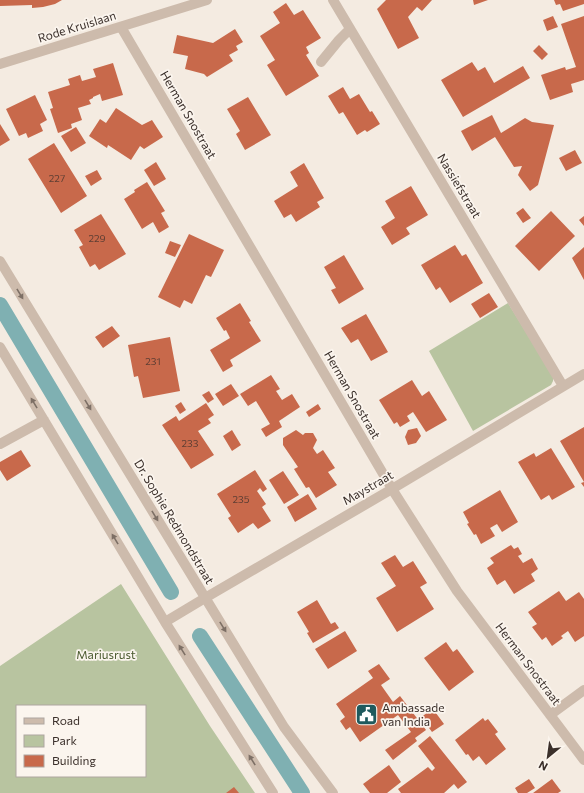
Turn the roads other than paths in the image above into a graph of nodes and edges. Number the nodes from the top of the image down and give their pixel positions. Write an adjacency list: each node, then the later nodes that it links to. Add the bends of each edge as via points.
1 (207, 0): 3 (street, Rode Kruislaan)
2 (332, 0): 4 (street, Nassiefstraat)
3 (121, 27): 6 (street, Rode Kruislaan); 13 (street, Herman Snostraat)
4 (350, 29): 5 (street); 10 (street, Nassiefstraat)
5 (321, 62)
6 (0, 64)
7 (0, 261): 14 (street, Dr. Sophie Redmondstraat, one-way to 14)
8 (0, 347): 11 (street, one-way to 8)
9 (584, 374): 10 (street, Maystraat)
10 (563, 386): 13 (street, Maystraat)
11 (44, 420): 12 (street); 15 (street, one-way to 11)
12 (0, 444)
13 (392, 489): 14 (street, Maystraat); 17 (street, Herman Snostraat, via 457,591)
14 (204, 598): 15 (street, Maystraat); 20 (street, Dr. Sophie Redmondstraat, one-way to 20, via 284,727)
15 (165, 622): 19 (street, one-way to 15)
16 (584, 690): 17 (street)
17 (550, 715): 18 (street, Herman Snostraat)
18 (584, 760)
19 (273, 793)
20 (332, 793)

